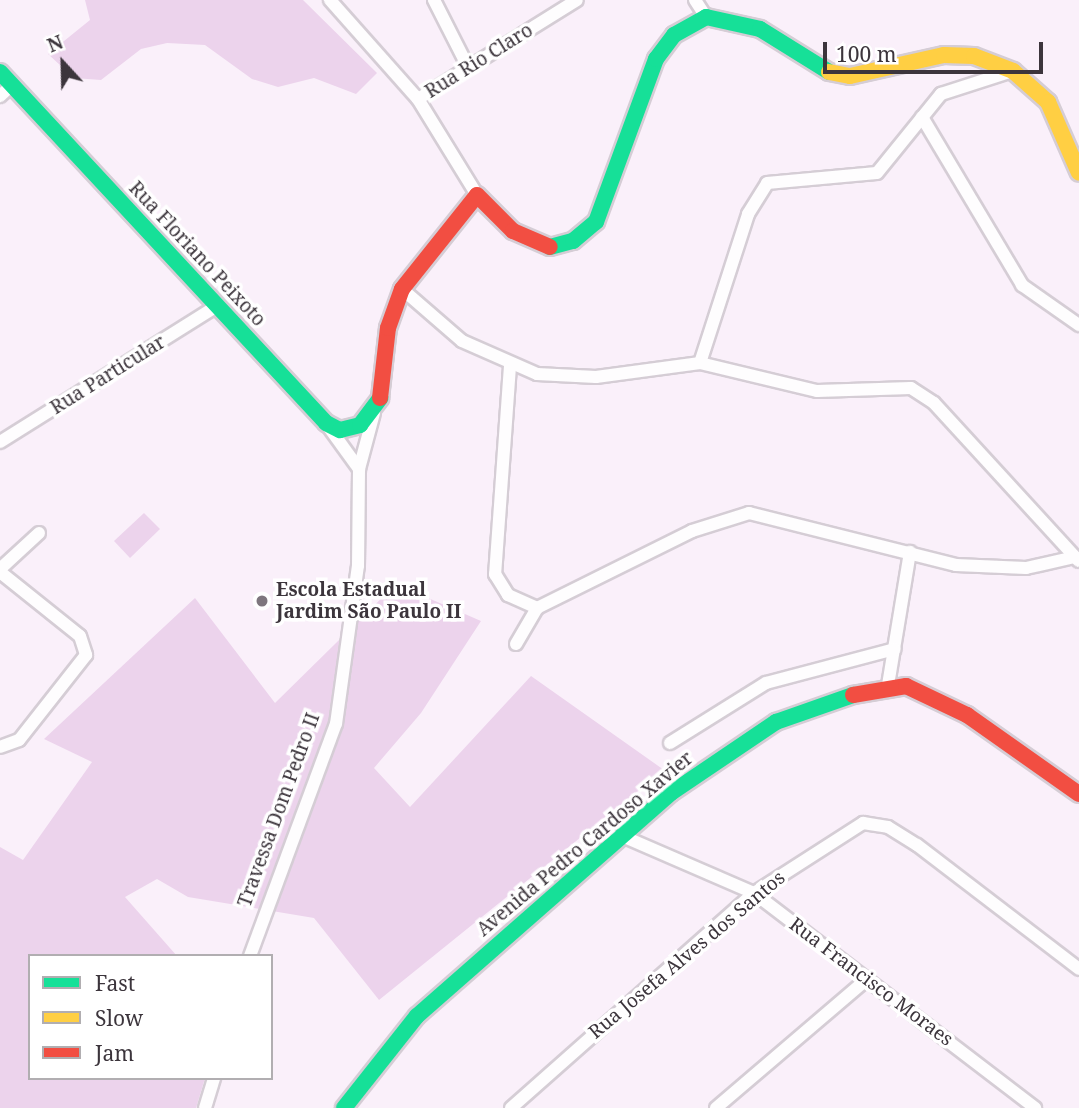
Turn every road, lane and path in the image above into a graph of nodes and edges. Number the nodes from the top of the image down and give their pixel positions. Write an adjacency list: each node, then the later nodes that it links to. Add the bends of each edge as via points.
1 (330, 0): 10 (street)
2 (434, 0): 6 (street)
3 (577, 0): 6 (street, Rua Rio Claro)
4 (695, 0): 5 (street)
5 (706, 18): 7 (street, via 760,29 826,71 850,76 944,55 974,56); 13 (street, via 674,35 656,59 604,210 586,232 560,245 531,242)
6 (468, 68): 10 (street, Rua Rio Claro)
7 (1013, 71): 11 (street, via 951,87); 12 (street, via 1048,102)
8 (0, 72): 9 (street, Rua Floriano Peixoto)
9 (6, 90): 15 (street, Rua Floriano Peixoto)
10 (418, 99): 13 (street)
11 (922, 117): 16 (street, via 1022,285); 17 (street, via 877,173 763,186 748,214)
12 (1079, 173)
13 (477, 195): 14 (street, Travessa Dom Pedro II)
14 (402, 289): 18 (street, via 462,341); 19 (street, Travessa Dom Pedro II, via 388,328)
15 (215, 307): 20 (street, Rua Floriano Peixoto); 21 (street, Rua Particular)
16 (1079, 325)
17 (700, 363): 18 (street, via 558,377); 25 (street, via 817,391 890,386 922,393)
18 (510, 366): 27 (street, via 495,574 509,595)
19 (374, 413): 20 (street, via 351,429); 22 (street, Travessa Dom Pedro II)
20 (326, 423): 22 (street)
21 (0, 442)
22 (359, 469): 36 (street, Travessa Dom Pedro II, via 358,566 335,724)
23 (39, 533): 26 (street)
24 (910, 552): 25 (street, via 995,570); 27 (street, via 749,513 692,531); 29 (street)
25 (1077, 559)
26 (0, 571): 32 (street, via 80,636 86,654 19,740)
27 (537, 608): 28 (street)
28 (516, 644)
29 (895, 649): 30 (street); 31 (street, via 766,683)
30 (888, 685): 33 (street, via 928,694 967,715); 34 (street, Avenida Pedro Cardoso Xavier, via 776,722 671,793)
31 (670, 743)
32 (0, 747)
33 (1079, 794)
34 (622, 836): 35 (street, Rua Francisco Moraes); 41 (street, Avenida Pedro Cardoso Xavier, via 417,1016)
35 (754, 893): 37 (street, Rua Josefa Alves dos Santos, via 847,828 876,824 917,845); 38 (street, Rua Francisco Moraes); 42 (street, Rua Josefa Alves dos Santos)
36 (251, 954)
37 (1079, 969)
38 (868, 978): 43 (street); 44 (street, Rua Francisco Moraes)
39 (213, 1080): 40 (street)
40 (205, 1108)
41 (344, 1108)
42 (511, 1108)
43 (716, 1108)
44 (1035, 1108)

